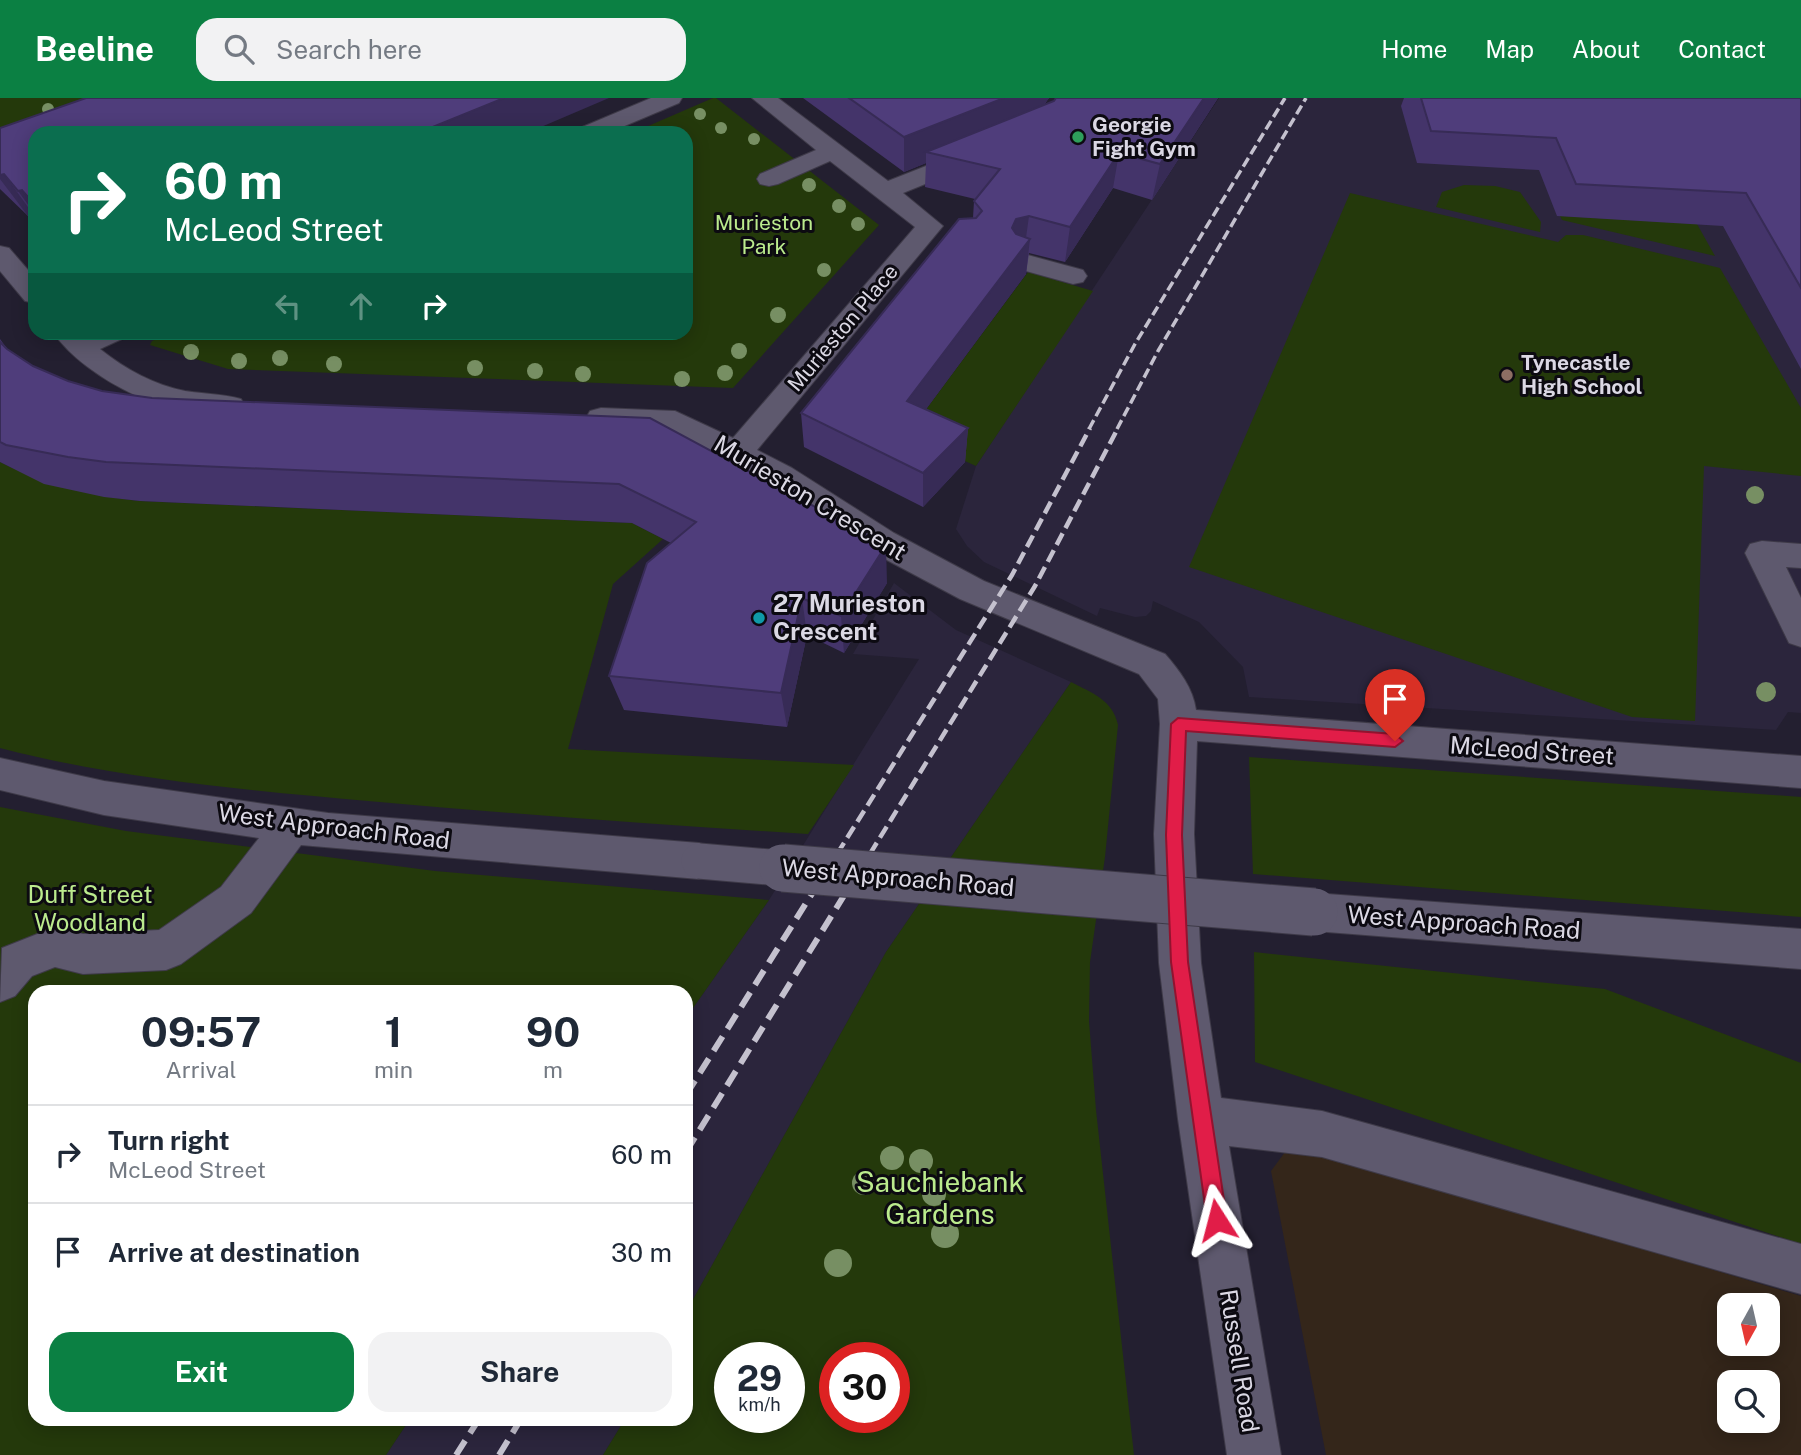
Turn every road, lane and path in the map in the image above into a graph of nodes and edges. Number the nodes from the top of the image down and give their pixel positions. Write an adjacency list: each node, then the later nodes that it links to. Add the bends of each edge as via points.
1 (671, 98): 3 (street)
2 (763, 98): 5 (street)
3 (605, 126)
4 (992, 148): 7 (street)
5 (834, 151): 6 (street); 7 (street)
6 (769, 179)
7 (886, 191): 8 (street, via 930,226)
8 (924, 233): 9 (street); 17 (street, Murieston Place)
9 (952, 241)
10 (0, 254): 13 (street)
11 (1024, 262): 12 (street)
12 (1073, 276)
13 (28, 287)
14 (73, 340): 15 (street, via 96,363 147,390 208,405)
15 (263, 407)
16 (578, 418): 17 (street, Murieston Crescent, via 675,421)
17 (738, 452): 20 (street, Murieston Crescent, via 881,542 972,590 1152,664 1176,699)
18 (1801, 556): 19 (street, via 1762,553)
19 (1801, 633)
20 (1178, 724): 21 (street, McLeod Street); 26 (street, Russell Road, via 1174,835 1180,962)
21 (1801, 772)
22 (0, 774): 23 (street, West Approach Road, via 104,798)
23 (293, 824): 24 (street, West Approach Road, bridge, via 328,831); 25 (street, via 236,900 166,950 83,954 55,947 17,961)
24 (1801, 949)
25 (0, 981)
26 (1201, 1119): 27 (street, via 1322,1134); 28 (street, Russell Road)
27 (1801, 1269)
28 (1254, 1455)

